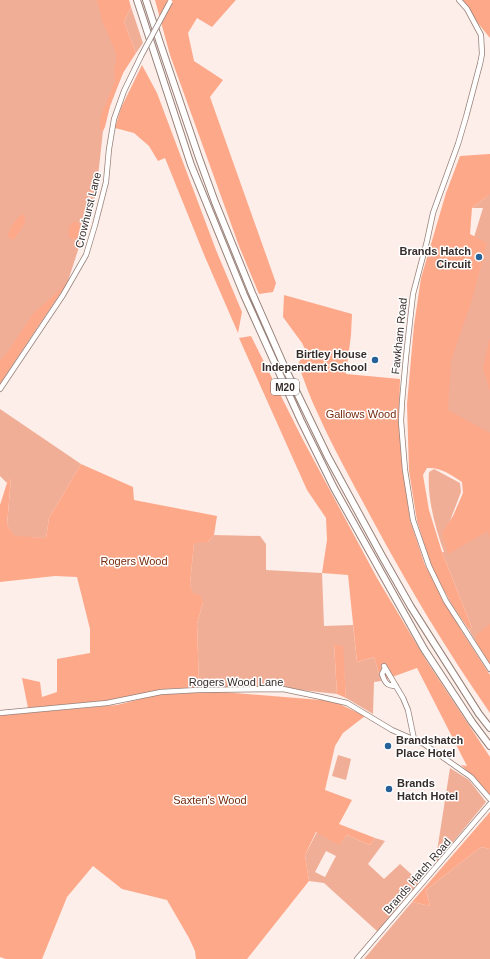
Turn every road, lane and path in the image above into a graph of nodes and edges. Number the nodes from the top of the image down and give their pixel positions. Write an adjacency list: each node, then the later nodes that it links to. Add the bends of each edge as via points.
1 (137, 0): 13 (highway, M20, via 191,165 244,295 301,421 334,488 424,649)
2 (146, 0): 9 (highway, M20, via 215,202 285,368 328,457 407,601)
3 (459, 0): 7 (street, Fawkham Road, via 481,35 482,54 458,144 433,213 413,294 401,421 413,520 429,566 446,601)
4 (171, 1): 5 (street, Crowhurst Lane, bridge, via 124,91 114,119 106,182 86,255 63,295)
5 (0, 389)
6 (384, 667): 10 (street, via 382,674 385,682 390,686 396,686 403,698)
7 (490, 670)
8 (0, 713): 11 (street, Rogers Wood Lane, via 107,703 161,692 283,689 347,703 392,730)
9 (490, 728)
10 (412, 729): 11 (street); 12 (street)
11 (404, 734): 12 (street, Rogers Wood Lane)
12 (414, 739): 14 (street, Rogers Wood Lane, via 471,777)
13 (490, 746)
14 (490, 799)
15 (490, 804): 16 (street, Brands Hatch Road)
16 (357, 959)

